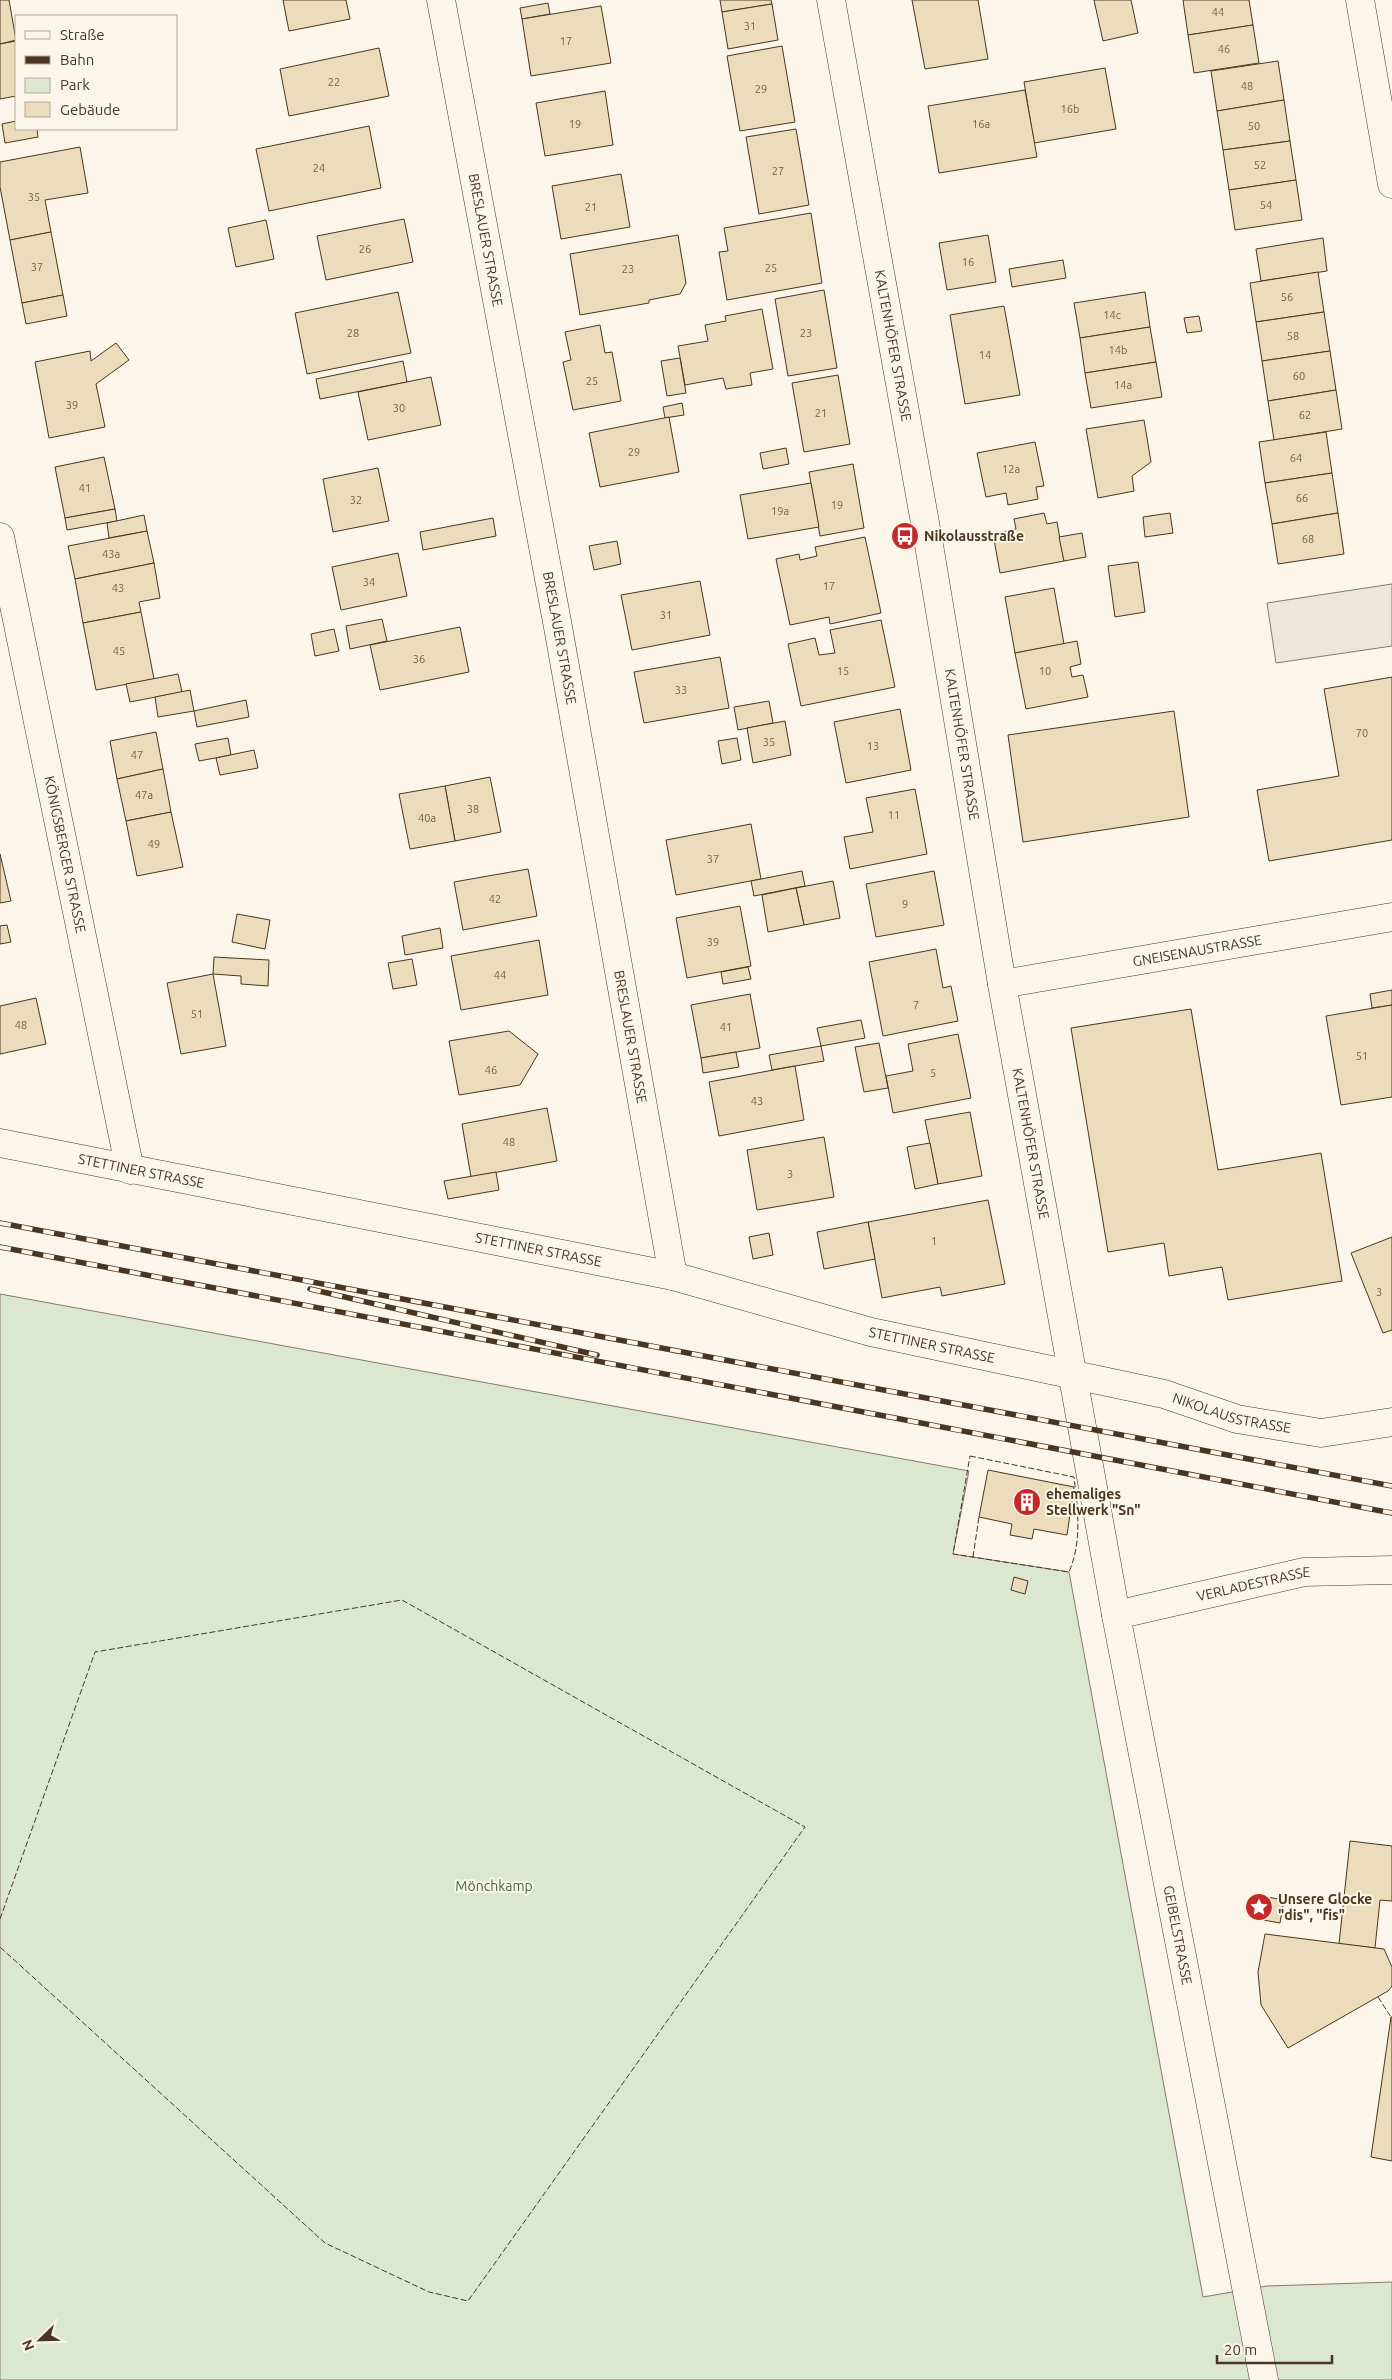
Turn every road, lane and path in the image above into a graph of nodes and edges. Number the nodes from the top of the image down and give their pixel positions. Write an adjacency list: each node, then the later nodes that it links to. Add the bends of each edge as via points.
1 (442, 0): 10 (street, BRESLAUER STRASSE)
2 (831, 0): 7 (street, KALTENHÖFER STRASSE, via 929,545)
3 (1360, 0): 4 (street)
4 (1392, 184)
5 (0, 537): 9 (street, KÖNIGSBERGER STRASSE)
6 (1392, 917): 7 (street, GNEISENAUSTRASSE)
7 (1002, 984): 11 (street, KALTENHÖFER STRASSE)
8 (0, 1143): 9 (street, STETTINER STRASSE)
9 (130, 1170): 10 (street, STETTINER STRASSE)
10 (673, 1276): 11 (street, STETTINER STRASSE, via 871,1332)
11 (1074, 1374): 12 (street, NIKOLAUSSTRASSE, via 1164,1394 1237,1419 1321,1433); 13 (street, KALTENHÖFER STRASSE)
12 (1392, 1422)
13 (1095, 1489): 15 (street, GEIBELSTRASSE)
14 (1392, 1570): 15 (street, VERLADESTRASSE, via 1304,1572)
15 (1116, 1614): 16 (street, GEIBELSTRASSE)
16 (1264, 2380)

